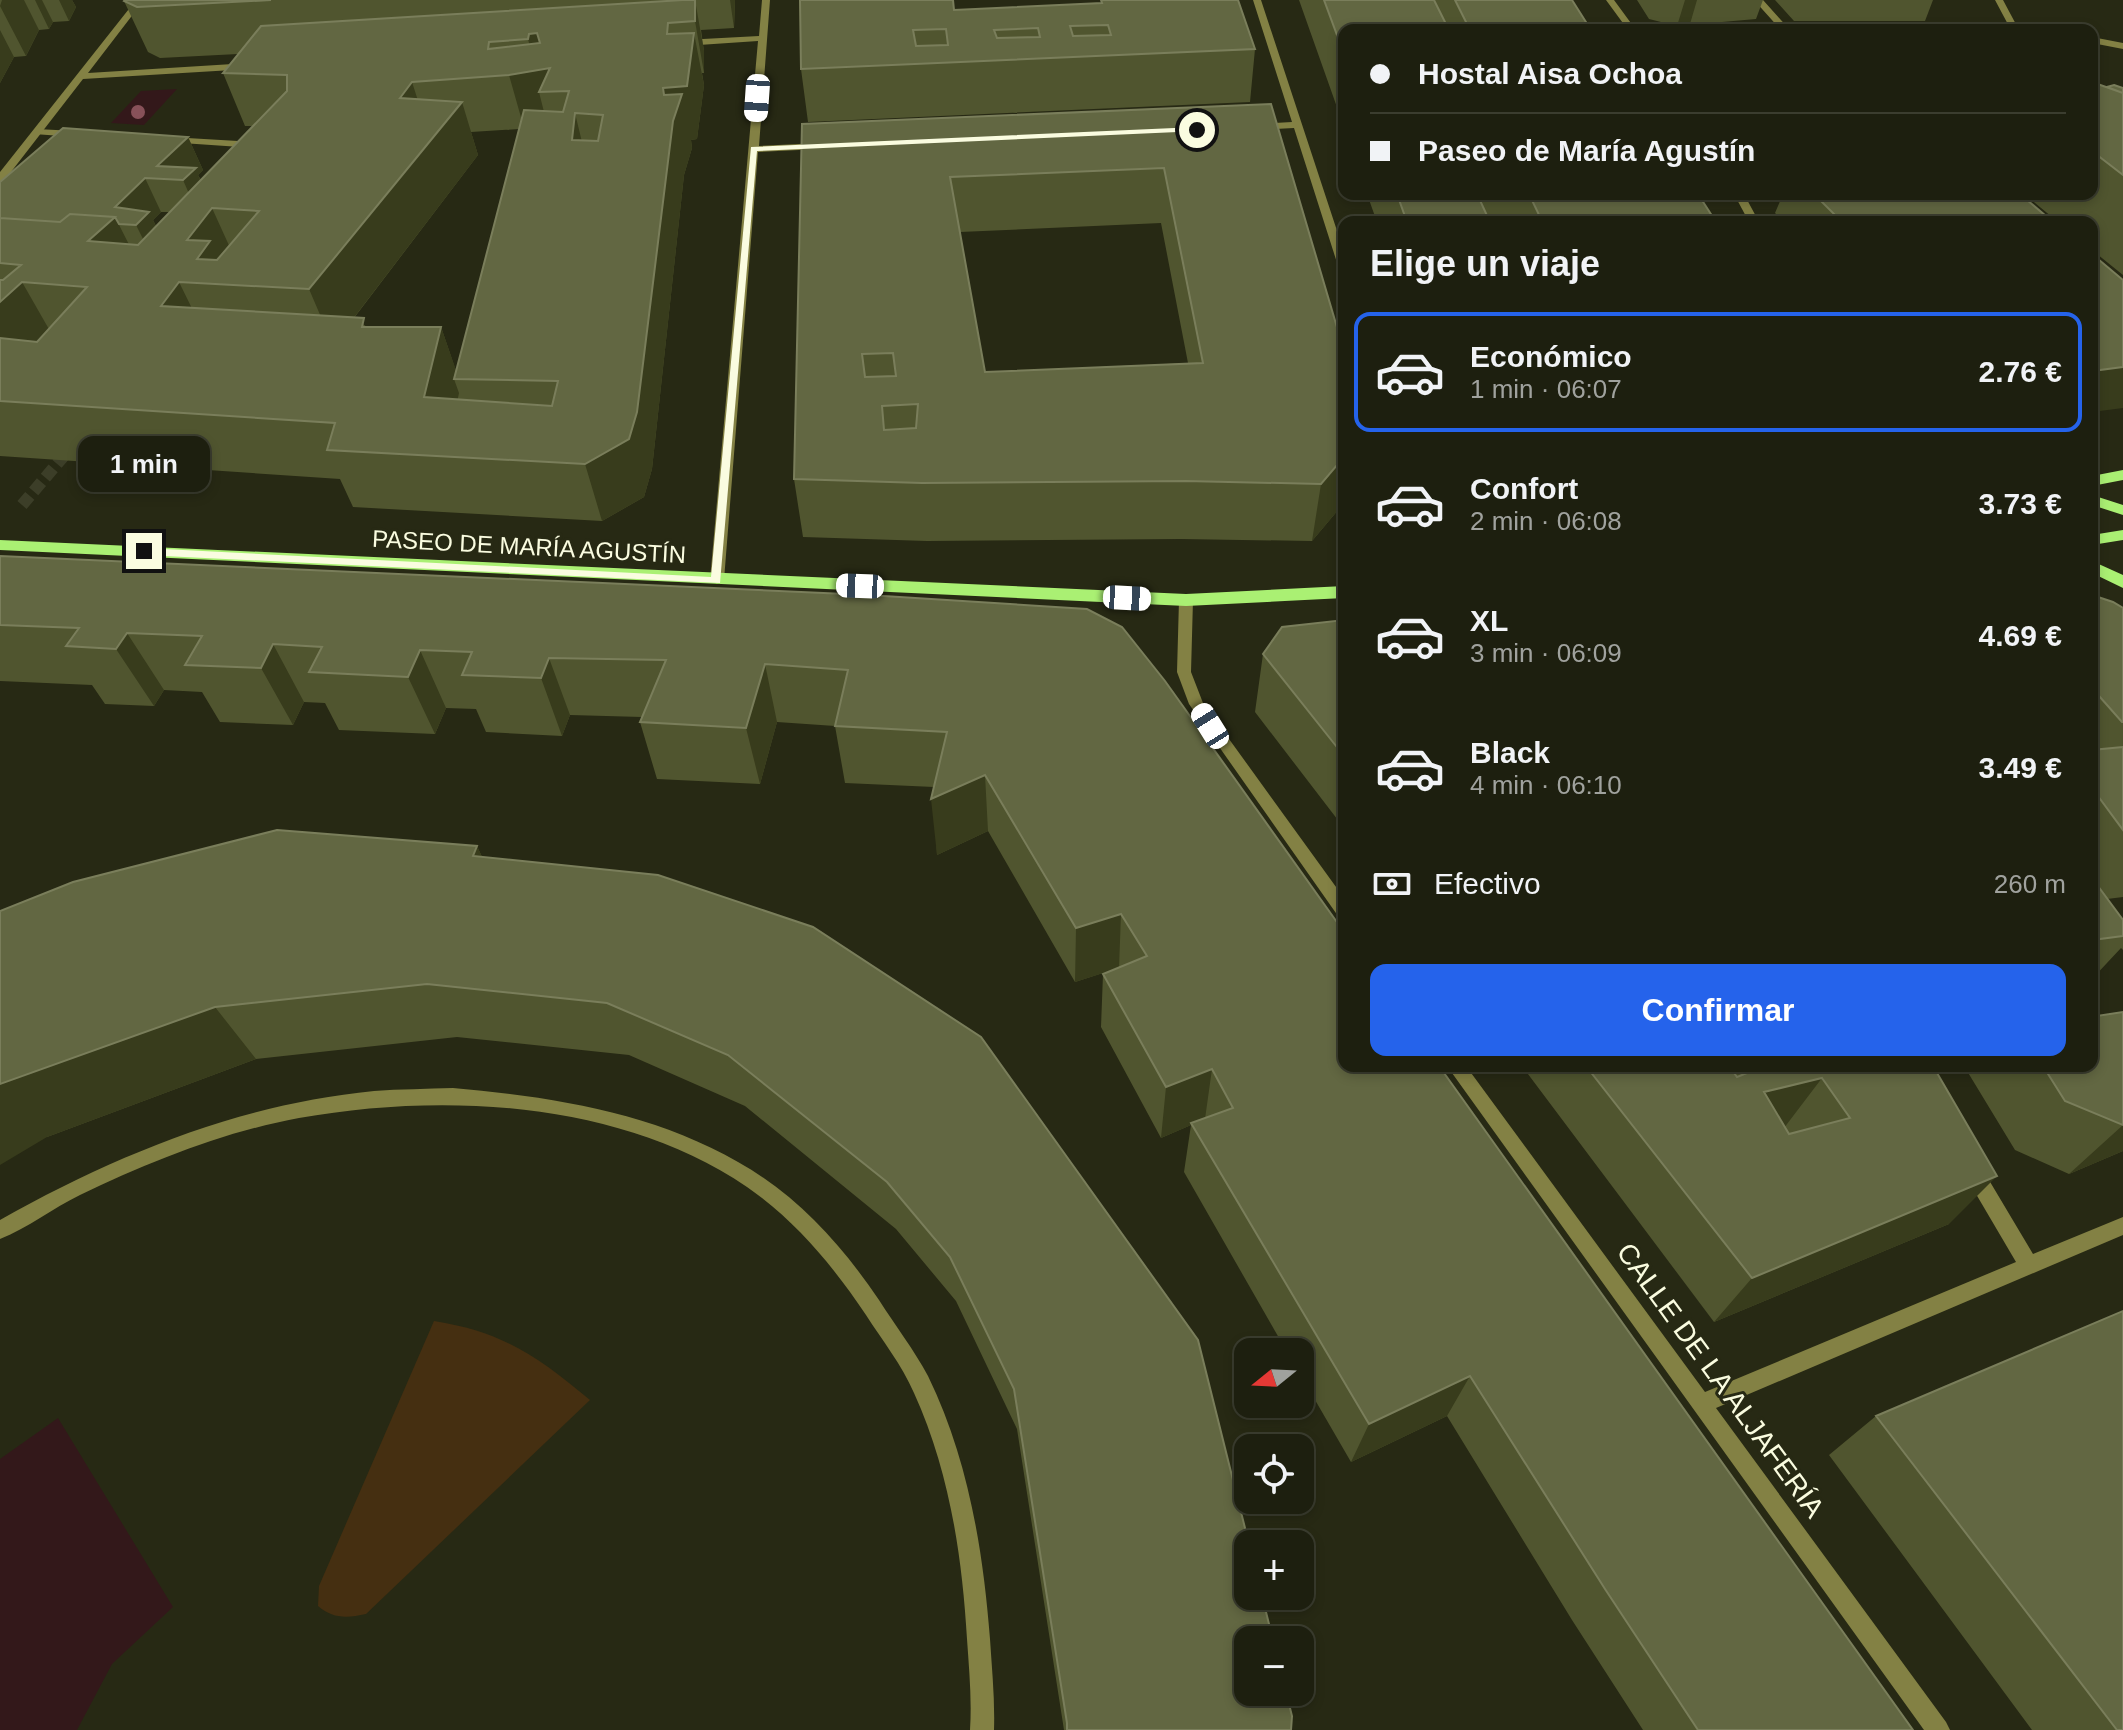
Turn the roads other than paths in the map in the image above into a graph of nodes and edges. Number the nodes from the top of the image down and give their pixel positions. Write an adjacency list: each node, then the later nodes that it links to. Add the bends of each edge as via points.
1 (140, 0): 15 (street)
2 (766, 0): 10 (street)
3 (1257, 0): 16 (street)
4 (1610, 0): 7 (street)
5 (1758, 0): 8 (street)
6 (1999, 0): 9 (street)
7 (1628, 24)
8 (1780, 24)
9 (2012, 24)
10 (762, 38): 12 (street); 23 (street)
11 (2098, 41): 13 (street)
12 (666, 44)
13 (2123, 46)
14 (256, 66): 15 (street)
15 (80, 76): 18 (street)
16 (1297, 125): 17 (street); 25 (street)
17 (1245, 128)
18 (37, 132): 19 (street); 24 (street)
19 (93, 135)
20 (156, 139): 21 (street)
21 (265, 146)
22 (834, 146): 23 (street)
23 (754, 149): 34 (street)
24 (0, 179)
25 (1338, 251)
26 (2123, 475): 27 (main road)
27 (2098, 480)
28 (2098, 502): 29 (main road)
29 (2123, 510)
30 (2123, 535): 31 (main road)
31 (2098, 539)
32 (0, 545): 34 (main road, PASEO DE MARÍA AGUSTÍN)
33 (2098, 569): 35 (main road)
34 (717, 580): 37 (main road, PASEO DE MARÍA AGUSTÍN)
35 (2123, 582)
36 (1338, 592): 37 (main road, PASEO DE MARÍA AGUSTÍN)
37 (1186, 600): 38 (street, via 1184,672 1196,704)
38 (1338, 903)
39 (1460, 1072): 44 (street, CALLE DE LA ALJAFERÍA)
40 (1967, 1160): 43 (street)
41 (2123, 1226): 43 (street)
42 (0, 1230): 45 (street, via 83,1183 211,1130 278,1112 405,1095 560,1105 667,1135 725,1163 794,1213 857,1285 919,1379 955,1470 974,1562)
43 (2029, 1265): 44 (street)
44 (1701, 1404): 46 (street, CALLE DE LA ALJAFERÍA)
45 (982, 1730)
46 (1938, 1730)

